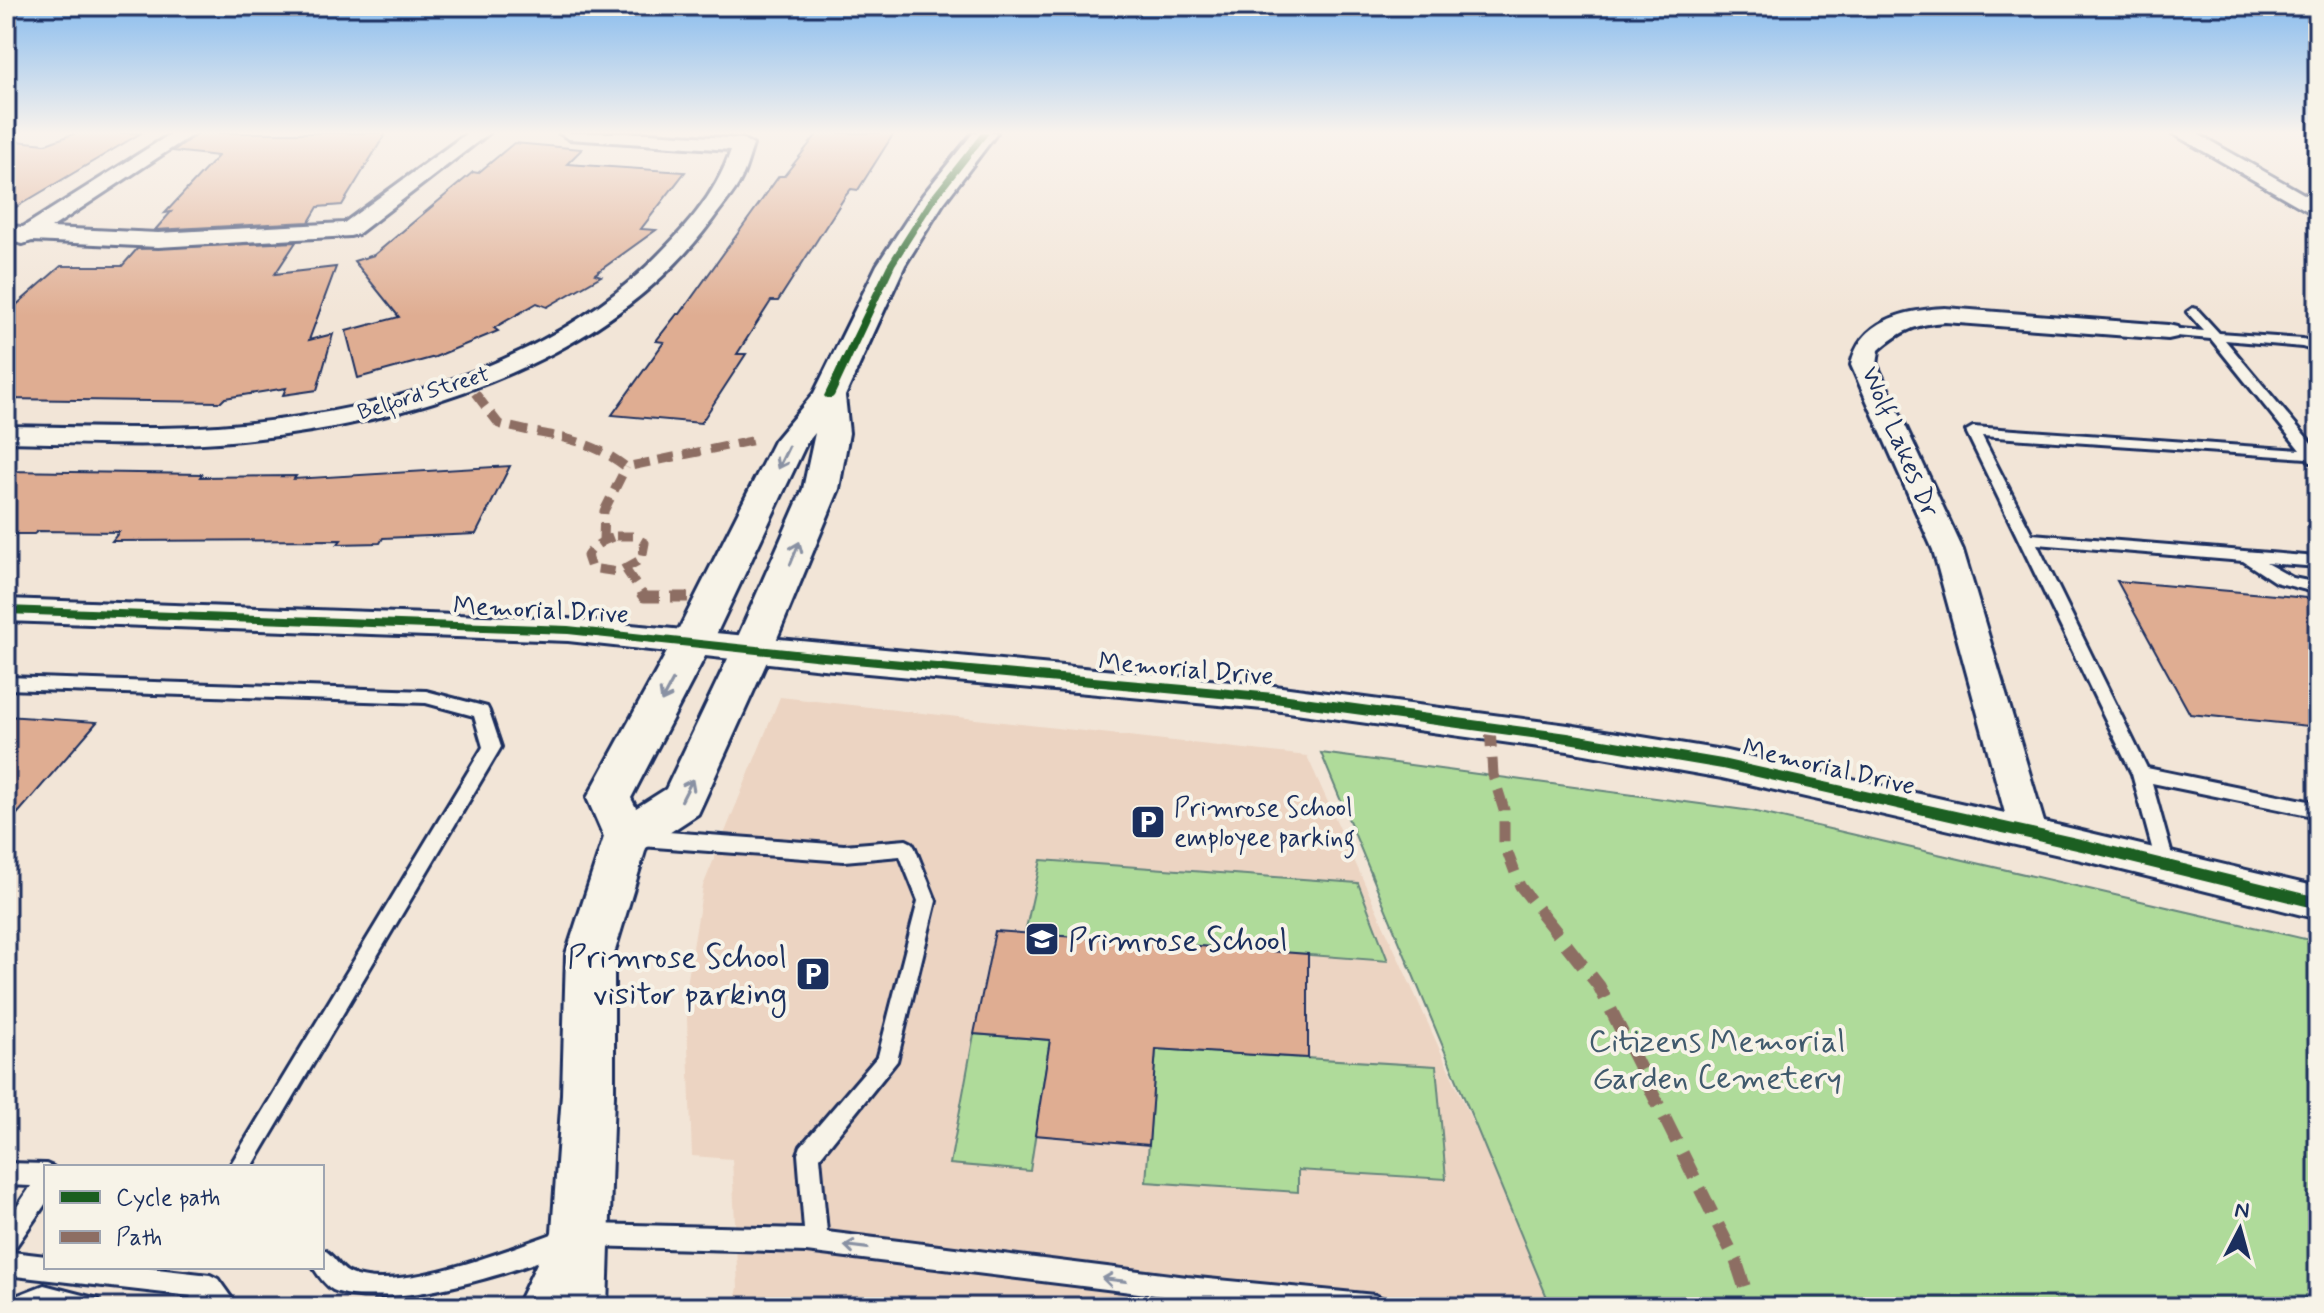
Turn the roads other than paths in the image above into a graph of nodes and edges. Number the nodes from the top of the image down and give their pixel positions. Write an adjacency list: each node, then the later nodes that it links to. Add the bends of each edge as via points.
1 (82, 194): 7 (street)
2 (397, 194): 7 (street, via 350,229 158,240)
3 (721, 194): 14 (street, Belford Street, via 674,256 598,319 527,357 441,390 361,412 249,431 169,437)
4 (937, 194): 13 (street, via 891,265)
5 (2289, 194): 6 (street)
6 (2318, 211)
7 (16, 234): 8 (street)
8 (6, 249)
9 (2193, 312): 11 (lane)
10 (2168, 332): 11 (lane); 26 (street, Wolf Lakes Dr, via 1910,316 1867,348 1864,365 1948,550)
11 (2215, 336): 12 (lane); 15 (lane)
12 (2318, 348)
13 (829, 396): 21 (street, one-way to 21, via 791,441); 22 (street, one-way to 13, via 821,489 832,433)
14 (6, 434)
15 (2316, 458): 16 (lane, via 1973,431)
16 (2027, 538): 17 (lane); 24 (lane)
17 (2245, 555): 18 (lane); 19 (lane, via 2278,580)
18 (2318, 562)
19 (2318, 588)
20 (19, 610): 21 (street, Memorial Drive, via 568,630)
21 (693, 641): 22 (street, Memorial Drive); 27 (street, one-way to 27, via 609,798)
22 (753, 648): 26 (street, Memorial Drive, via 1274,698 1568,738 1722,764); 27 (street, one-way to 22, via 682,801)
23 (6, 683): 30 (lane, via 426,697 481,711 492,747)
24 (2141, 774): 25 (lane); 28 (lane)
25 (2318, 810)
26 (2029, 833): 28 (street, Memorial Drive)
27 (627, 837): 34 (street, via 590,954); 36 (lane, via 844,853 906,848 927,901 887,1061 809,1154)
28 (2166, 866): 29 (street, Memorial Drive)
29 (2318, 903)
30 (241, 1165)
31 (6, 1174): 32 (lane)
32 (44, 1175)
33 (44, 1186): 35 (lane)
34 (581, 1234): 36 (lane); 38 (lane, via 427,1286 372,1291 341,1283); 45 (street); 46 (street)
35 (6, 1243)
36 (817, 1243): 40 (lane, one-way to 36)
37 (6, 1263): 39 (lane)
38 (324, 1263)
39 (204, 1297): 44 (lane)
40 (1186, 1298): 41 (lane)
41 (1219, 1300): 47 (lane)
42 (16, 1307): 43 (lane, via 44,1297)
43 (90, 1307)
44 (226, 1307)
45 (546, 1307)
46 (577, 1307)
47 (1375, 1307)

